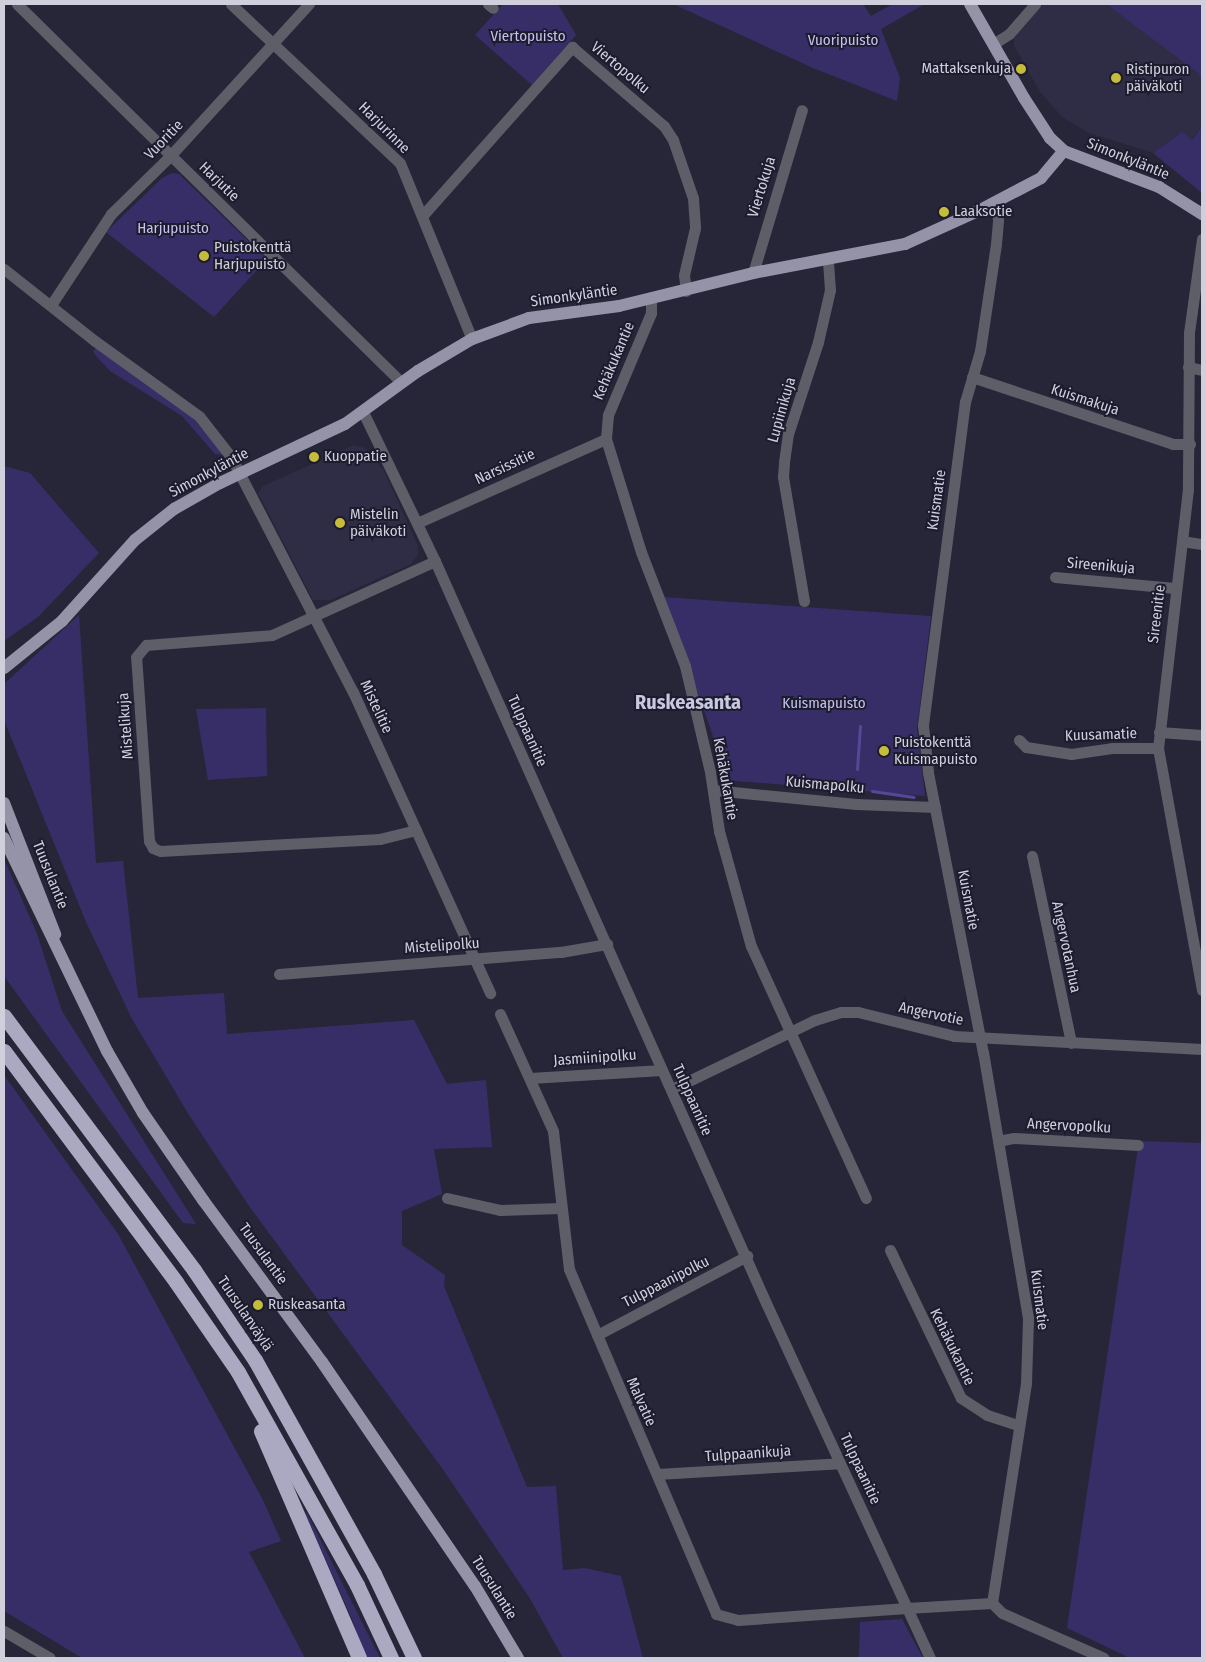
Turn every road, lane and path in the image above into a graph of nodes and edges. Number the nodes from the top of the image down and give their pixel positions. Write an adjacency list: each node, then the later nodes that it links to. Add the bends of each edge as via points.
1 (16, 4): 10 (street, Harjutie)
2 (232, 4): 6 (street, Harjurinne)
3 (310, 4): 6 (street, Vuoritie)
4 (970, 4): 7 (main road)
5 (1035, 4): 7 (street, via 1009,34)
6 (273, 44): 10 (street, Vuoritie); 13 (street, Harjurinne, via 389,150 400,163)
7 (993, 44): 9 (main road, via 1050,138)
8 (802, 110): 17 (street, Viertokuja)
9 (1064, 151): 11 (main road, Simonkyläntie, via 1041,178); 12 (main road, Simonkyläntie, via 1159,187)
10 (170, 156): 20 (street, Vuoritie, via 111,214); 25 (street, Harjutie)
11 (996, 202): 15 (main road, Simonkyläntie, via 906,244); 24 (street, Kuismatie, via 996,244 980,351)
12 (1202, 214)
13 (422, 215): 18 (street, Viertopolku, via 572,47 664,126 673,140 693,198 695,228 684,275); 21 (street, Harjurinne)
14 (1202, 239): 22 (street, Sireenitie, via 1189,333)
15 (828, 260): 17 (main road, Simonkyläntie); 36 (street, Lupiinikuja, via 830,290 818,342 788,434 784,462 783,477)
16 (4, 268): 20 (street)
17 (753, 273): 18 (main road, Simonkyläntie)
18 (686, 291): 19 (main road, Simonkyläntie)
19 (651, 299): 21 (main road, Simonkyläntie, via 529,318); 27 (street, Kehäkukantie, via 651,313 608,415)
20 (50, 305): 29 (street, via 199,416)
21 (472, 339): 25 (main road, Simonkyläntie)
22 (1188, 367): 23 (street); 28 (street, Sireenitie)
23 (1202, 370)
24 (972, 377): 28 (street, Kuismakuja, via 1173,444); 45 (street, Kuismatie, via 964,402 927,677 924,731)
25 (402, 382): 26 (main road, Simonkyläntie)
26 (363, 412): 29 (main road, Simonkyläntie, via 326,435); 30 (street, Tulppaanitie)
27 (606, 439): 30 (street, Narsissitie); 43 (street, Kehäkukantie, via 641,552 685,666)
28 (1190, 444): 31 (street, Sireenitie)
29 (240, 474): 37 (street, Mistelitie); 38 (main road, Simonkyläntie, via 194,497 154,524 114,562 62,621)
30 (417, 524): 33 (street, Tulppaanitie)
31 (1182, 541): 32 (street); 35 (street, Sireenitie)
32 (1202, 544)
33 (435, 561): 37 (street, Mistelikuja); 49 (street, Tulppaanitie)
34 (1055, 577): 35 (street, Sireenikuja)
35 (1174, 588): 39 (street, Sireenitie)
36 (804, 601)
37 (315, 617): 46 (street, Mistelitie); 46 (street, Mistelikuja, via 272,636 140,648 136,657 149,841 160,851 380,839)
38 (6, 663)
39 (1160, 732): 40 (street); 42 (street, Sireenitie)
40 (1202, 735)
41 (1019, 740): 42 (street, Kuusamatie, via 1026,747 1071,754 1112,748)
42 (1158, 748): 53 (street, Sireenitie)
43 (713, 790): 45 (street, Kuismapolku, via 856,804); 57 (street, Kehäkukantie, via 712,802 719,831 751,946)
44 (4, 803): 51 (main road, Tuusulantie, via 50,917)
45 (935, 807): 58 (street, Kuismatie)
46 (416, 830): 50 (street, Mistelitie)
47 (4, 838): 51 (main road, Tuusulantie)
48 (1032, 856): 59 (street, Angervotanhua)
49 (606, 944): 50 (street, Mistelipolku, via 593,949); 62 (street, Tulppaanitie)
50 (474, 959): 52 (street, Mistelipolku); 54 (street)
51 (63, 960): 86 (main road, Tuusulantie, via 107,1051 157,1134 322,1362 475,1586)
52 (279, 974)
53 (1202, 990)
54 (490, 993)
55 (500, 1014): 63 (street, Malvatie)
56 (4, 1016): 85 (highway, Tuusulanväylä, via 194,1270 255,1360 374,1574)
57 (790, 1032): 58 (street, Angervotie, via 841,1012 858,1012 954,1036); 64 (street, Angervotie); 68 (street, Kehäkukantie)
58 (980, 1039): 59 (street, Angervotie); 65 (street, Kuismatie)
59 (1071, 1043): 60 (street, Angervotie)
60 (1202, 1049)
61 (4, 1051): 72 (highway)
62 (662, 1070): 63 (street, Jasmiinipolku); 64 (street, Tulppaanitie)
63 (530, 1078): 69 (street, Malvatie, via 553,1131)
64 (672, 1089): 71 (street, Tulppaanitie)
65 (998, 1141): 66 (street, Angervopolku, via 1014,1138); 74 (street, Kuismatie, via 1028,1318 1029,1352)
66 (1138, 1144)
67 (447, 1198): 69 (street, via 500,1210)
68 (866, 1198)
69 (560, 1208): 73 (street, Malvatie, via 569,1269)
70 (890, 1250): 74 (street, Kehäkukantie, via 960,1398 987,1415)
71 (747, 1256): 73 (street, Tulppaanipolku); 75 (street, Tulppaanitie)
72 (176, 1282): 77 (highway, via 257,1423); 84 (highway, via 238,1372 357,1585)
73 (597, 1335): 76 (street, Malvatie)
74 (1018, 1425): 78 (street, Kuismatie)
75 (840, 1463): 76 (street, Tulppaanikuja); 79 (street, Tulppaanitie)
76 (658, 1474): 79 (street, Malvatie, via 712,1608 722,1618 738,1620)
77 (332, 1590): 82 (highway); 83 (highway)
78 (992, 1603): 79 (street); 88 (street, via 1002,1613)
79 (907, 1608): 87 (street, Tulppaanitie)
80 (4, 1631): 81 (street)
81 (50, 1658)
82 (347, 1658)
83 (359, 1658)
84 (392, 1658)
85 (414, 1658)
86 (518, 1658)
87 (930, 1658)
88 (1104, 1658)

